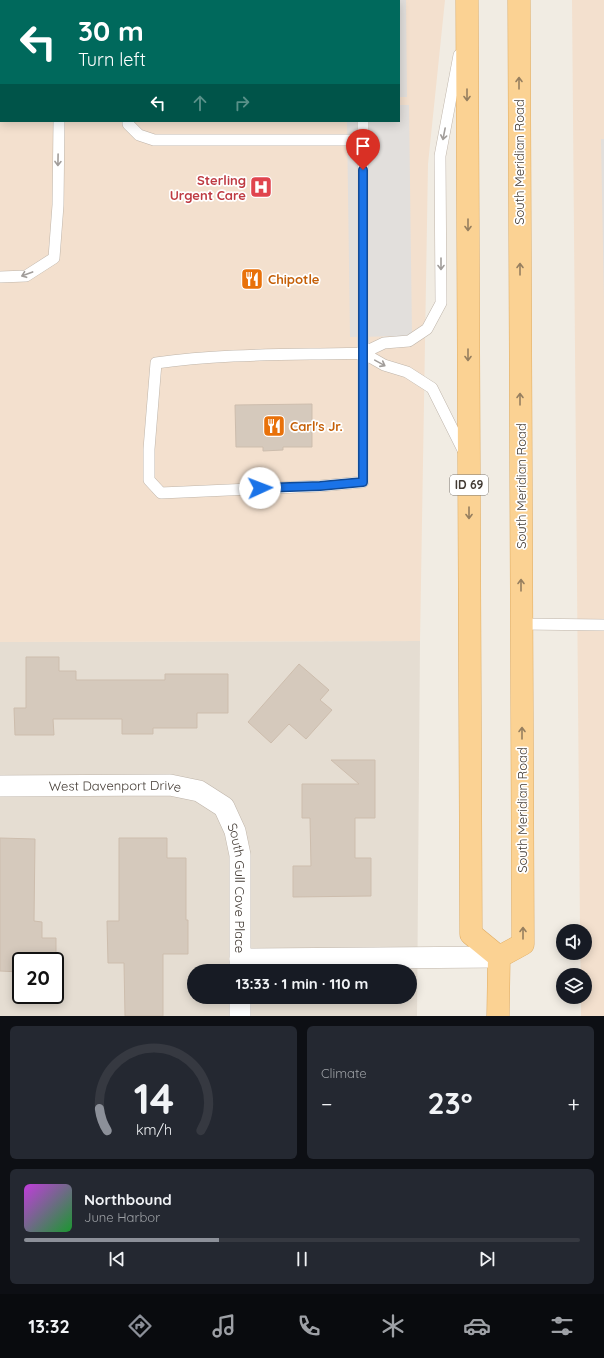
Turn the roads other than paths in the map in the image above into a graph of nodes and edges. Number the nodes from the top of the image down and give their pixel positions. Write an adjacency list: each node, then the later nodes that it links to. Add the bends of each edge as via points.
1 (519, 0): 10 (main road, South Meridian Road, one-way to 1)
2 (467, 7): 8 (lane, one-way to 8, via 440,156 441,303 427,329 409,341 384,343); 9 (main road, ID 69, one-way to 9)
3 (59, 122): 7 (lane, one-way to 7, via 58,205 54,258 26,276)
4 (128, 122): 6 (lane, via 140,135 154,140)
5 (363, 122): 6 (lane)
6 (363, 140): 8 (lane)
7 (0, 277)
8 (363, 353): 8 (lane, via 363,482 161,493 149,480 156,363 234,356); 9 (lane, one-way to 9, via 384,365 407,372 432,388)
9 (469, 462): 14 (main road, ID 69, one-way to 14, via 471,934)
10 (521, 624): 11 (lane); 14 (main road, South Meridian Road, one-way to 10, via 523,944)
11 (604, 625)
12 (0, 786): 13 (street, West Davenport Drive, via 170,785 199,791)
13 (224, 807): 15 (street, South Gull Cove Place, via 235,831 240,855)
14 (498, 957): 16 (street); 19 (main road)
15 (240, 964)
16 (272, 964)
17 (240, 1004): 18 (street)
18 (240, 1016)
19 (498, 1016)

